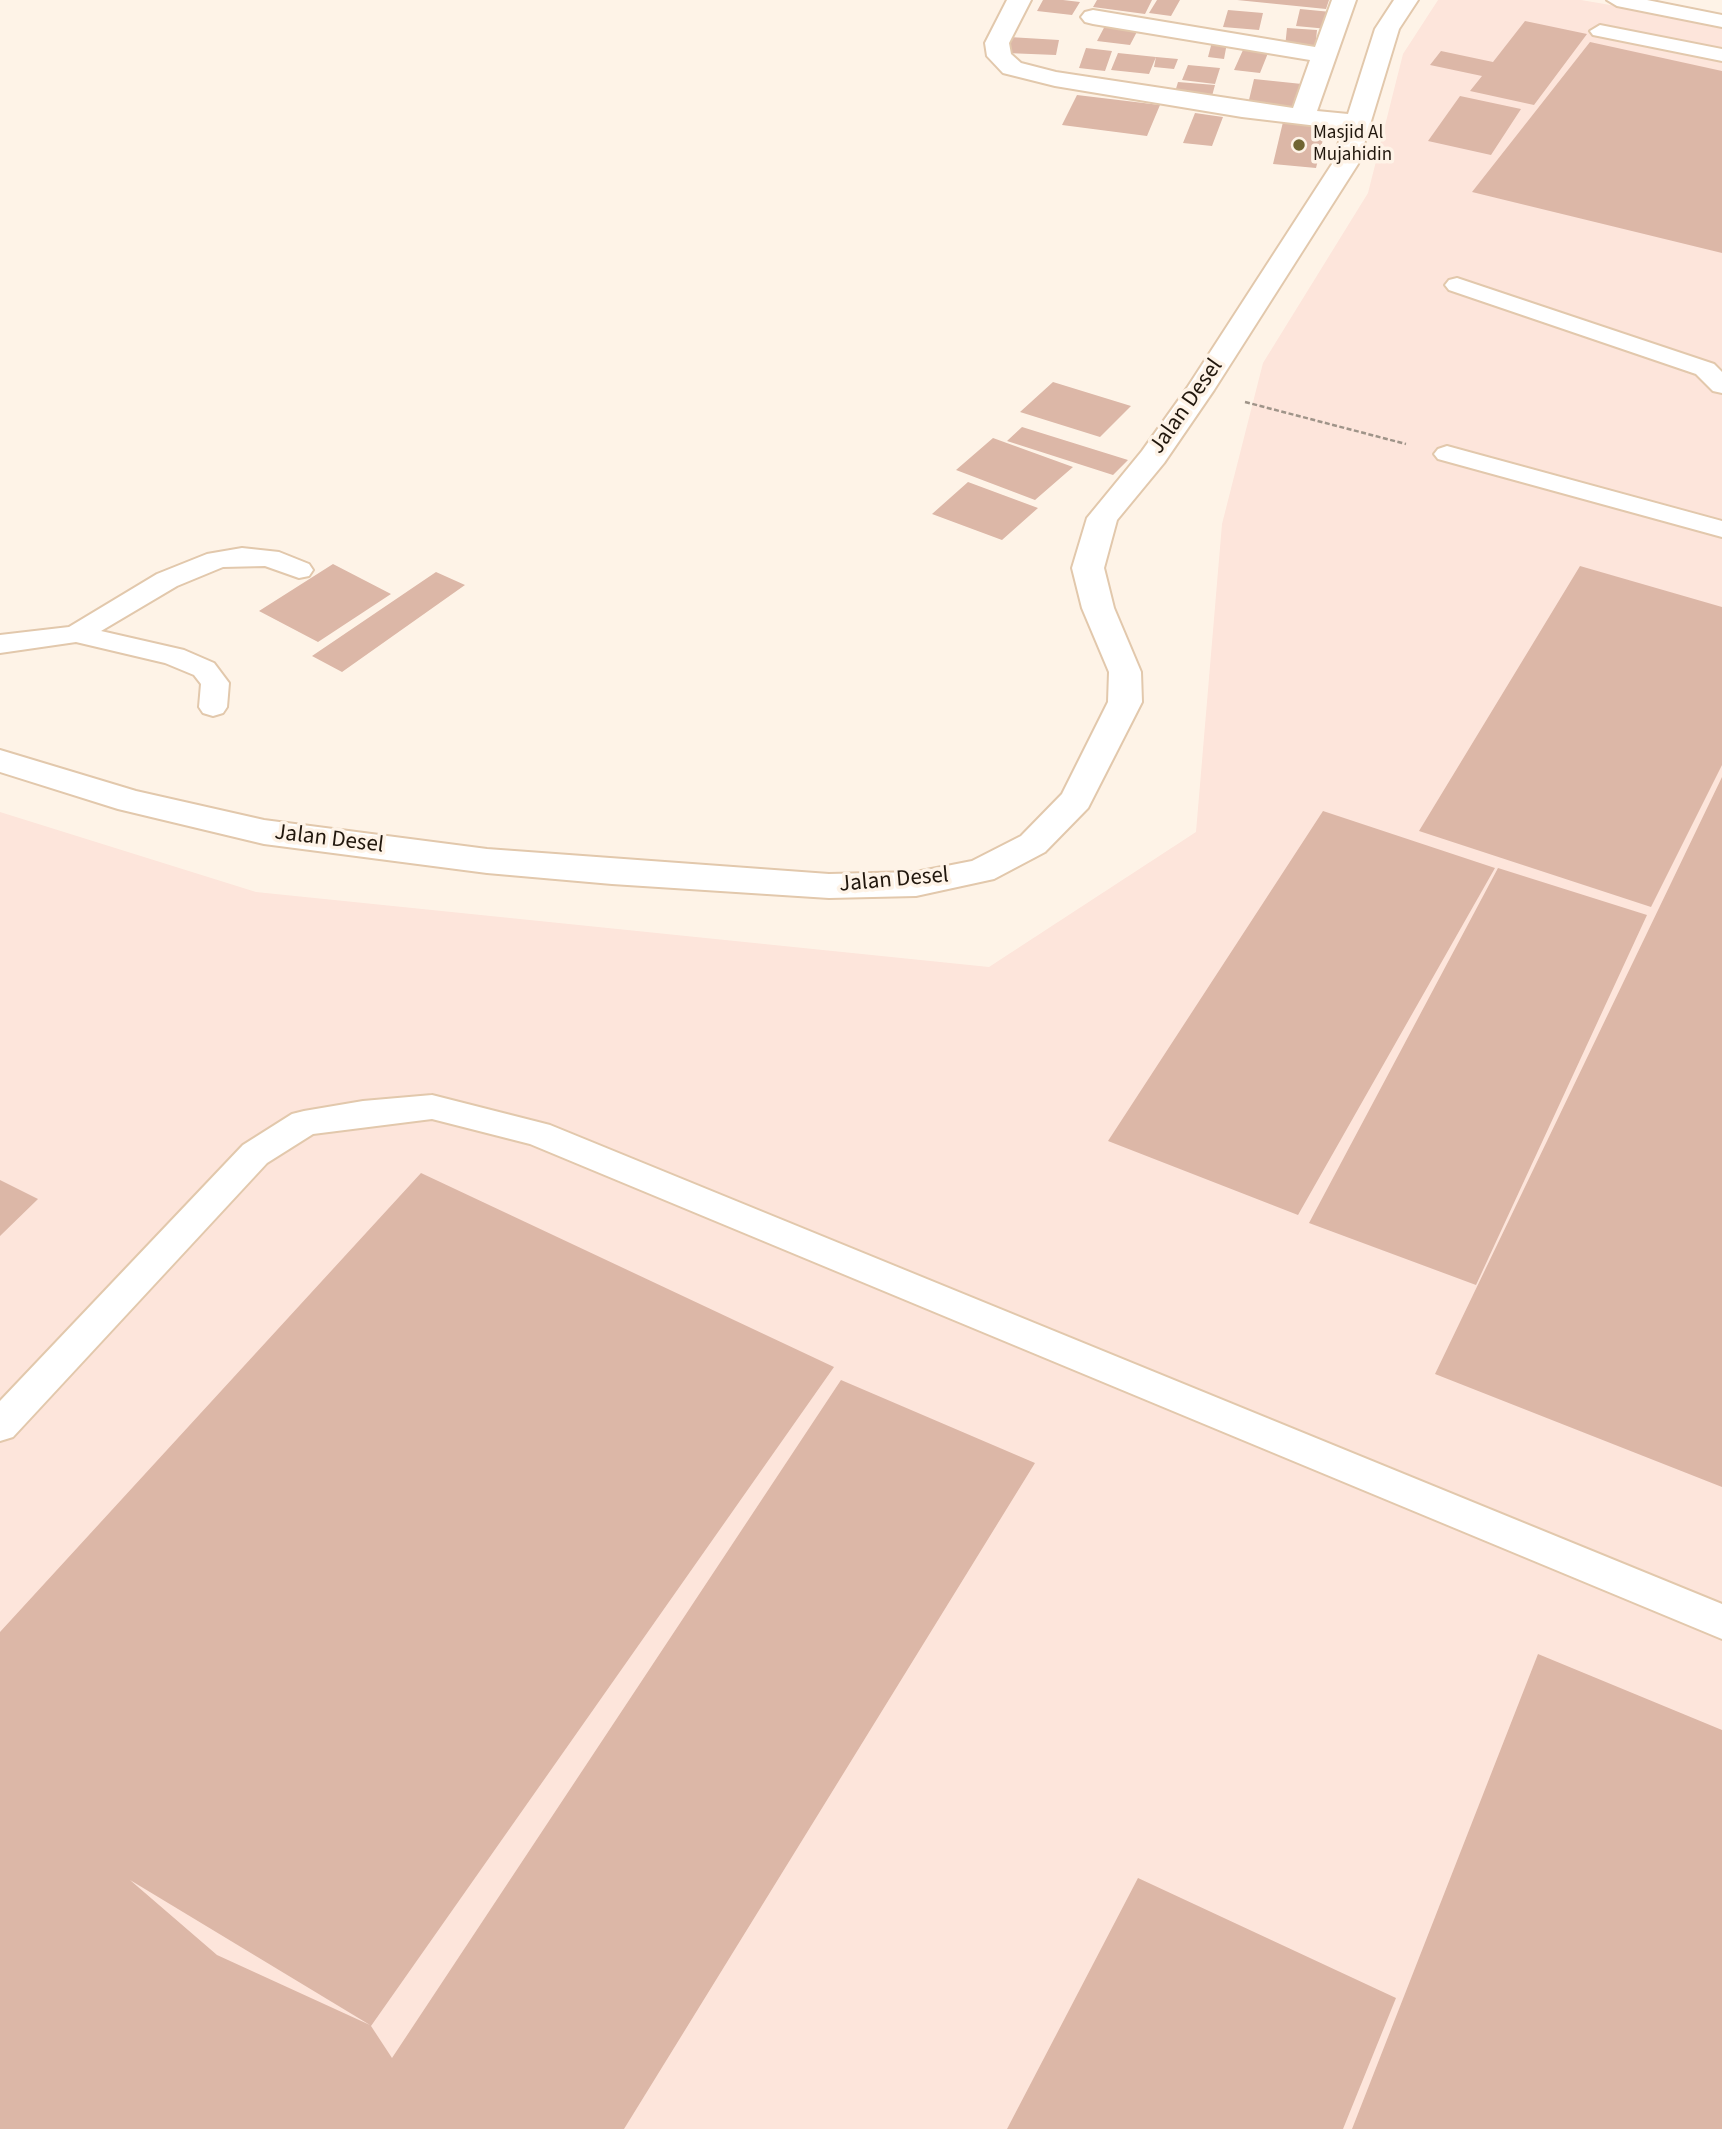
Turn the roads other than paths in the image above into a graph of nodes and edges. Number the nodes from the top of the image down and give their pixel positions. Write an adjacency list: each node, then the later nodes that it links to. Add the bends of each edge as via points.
1 (1019, 0): 10 (street, via 998,43 999,56 1012,68 1149,95)
2 (1344, 0): 8 (street)
3 (1406, 0): 11 (street, Jalan Desel, via 1387,29)
4 (1617, 0): 6 (lane)
5 (1093, 17): 8 (street)
6 (1722, 21)
7 (1600, 31): 9 (lane)
8 (1323, 55): 10 (street)
9 (1722, 55)
10 (1302, 117): 11 (street)
11 (1357, 123): 20 (street, Jalan Desel, via 1345,164 1200,390 1102,518 1088,568 1098,608 1125,672 1125,702 1076,800 1033,844 981,871 916,884 830,886 487,860 264,832 130,801)
12 (1457, 285): 13 (lane, via 1705,369)
13 (1722, 386)
14 (1447, 454): 15 (lane)
15 (1722, 529)
16 (299, 570): 17 (lane, via 269,558 217,560 167,580)
17 (76, 634): 18 (lane); 19 (lane, via 174,656 204,669 215,683)
18 (0, 645)
19 (213, 708)
20 (0, 761)
21 (0, 1426): 22 (lane, via 255,1154 303,1122 432,1107 538,1134)
22 (1722, 1622)

